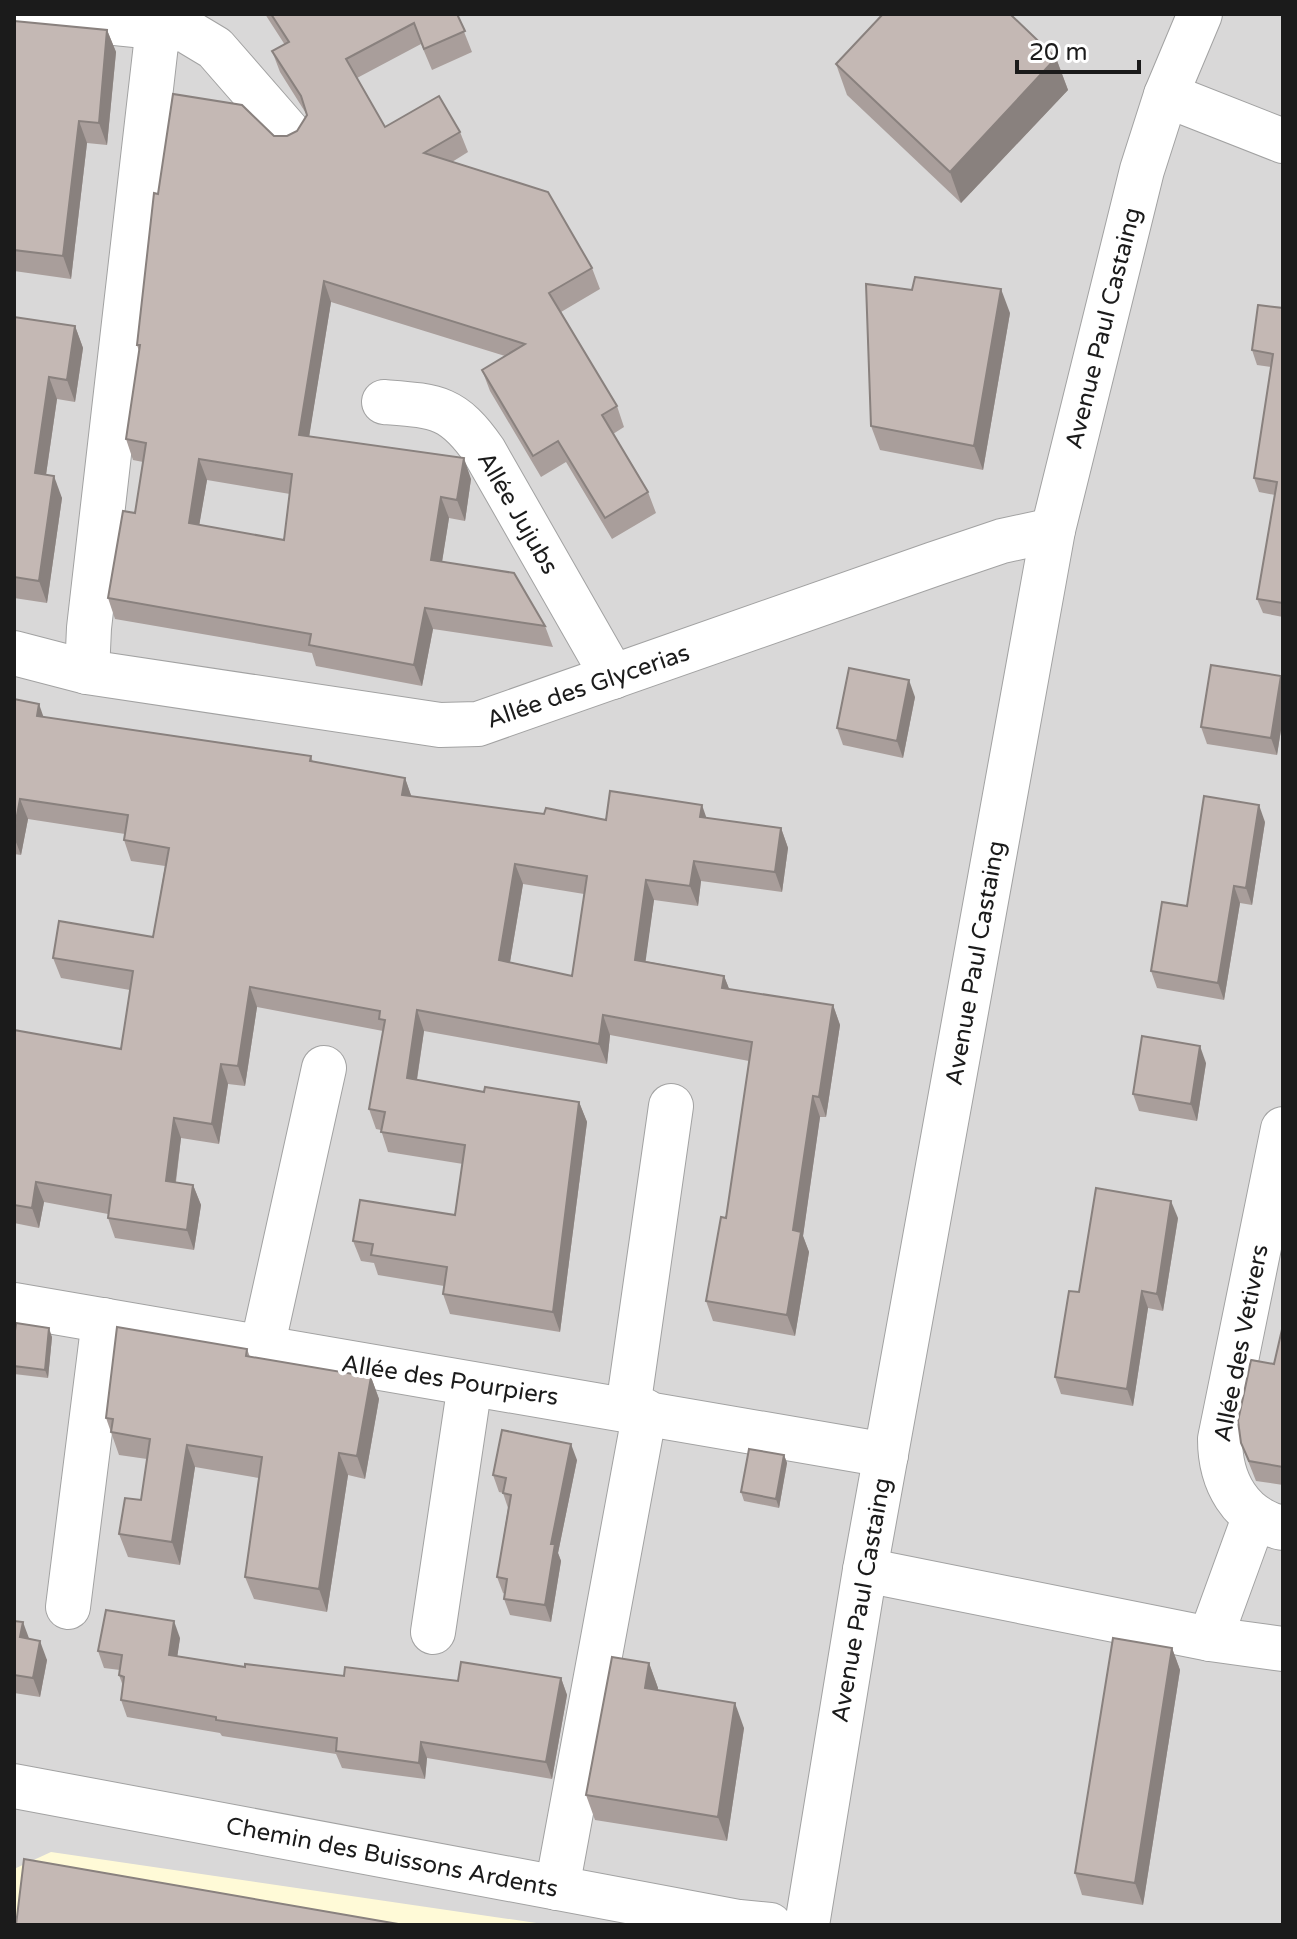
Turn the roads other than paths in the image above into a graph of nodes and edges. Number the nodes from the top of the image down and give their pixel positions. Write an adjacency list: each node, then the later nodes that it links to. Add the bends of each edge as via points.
1 (26, 14): 3 (street)
2 (1200, 14): 4 (street, Avenue Paul Castaing)
3 (158, 27): 5 (street, via 185,30 215,48); 10 (street)
4 (1166, 95): 6 (street); 8 (street, Avenue Paul Castaing, via 1142,170)
5 (289, 133)
6 (1283, 141)
7 (384, 402): 11 (street, Allée Jujubs, via 432,406 462,422 484,451)
8 (1053, 530): 11 (street, Allée des Glycerias, via 1002,541); 20 (street, Avenue Paul Castaing)
9 (14, 653): 10 (street, Allée des Glycerias)
10 (87, 672): 11 (street, Allée des Glycerias, via 462,726 492,722)
11 (613, 677)
12 (324, 1068): 17 (street)
13 (671, 1106): 19 (street)
14 (1283, 1129): 21 (street, Allée des Vetivers, via 1220,1439 1223,1471 1231,1488)
15 (14, 1305): 16 (street, Allée des Pourpiers)
16 (104, 1320): 17 (street, Allée des Pourpiers); 23 (street)
17 (262, 1348): 18 (street, Allée des Pourpiers)
18 (470, 1384): 19 (street, Allée des Pourpiers); 24 (street)
19 (636, 1410): 20 (street, Allée des Pourpiers); 28 (street)
20 (886, 1455): 22 (street, Avenue Paul Castaing)
21 (1268, 1523): 25 (street)
22 (865, 1570): 25 (street); 30 (street, Avenue Paul Castaing)
23 (68, 1607)
24 (433, 1632)
25 (1210, 1639): 26 (street)
26 (1283, 1649)
27 (14, 1786): 28 (street, Chemin des Buissons Ardents)
28 (557, 1888): 29 (street, Chemin des Buissons Ardents)
29 (770, 1925)
30 (807, 1925)

